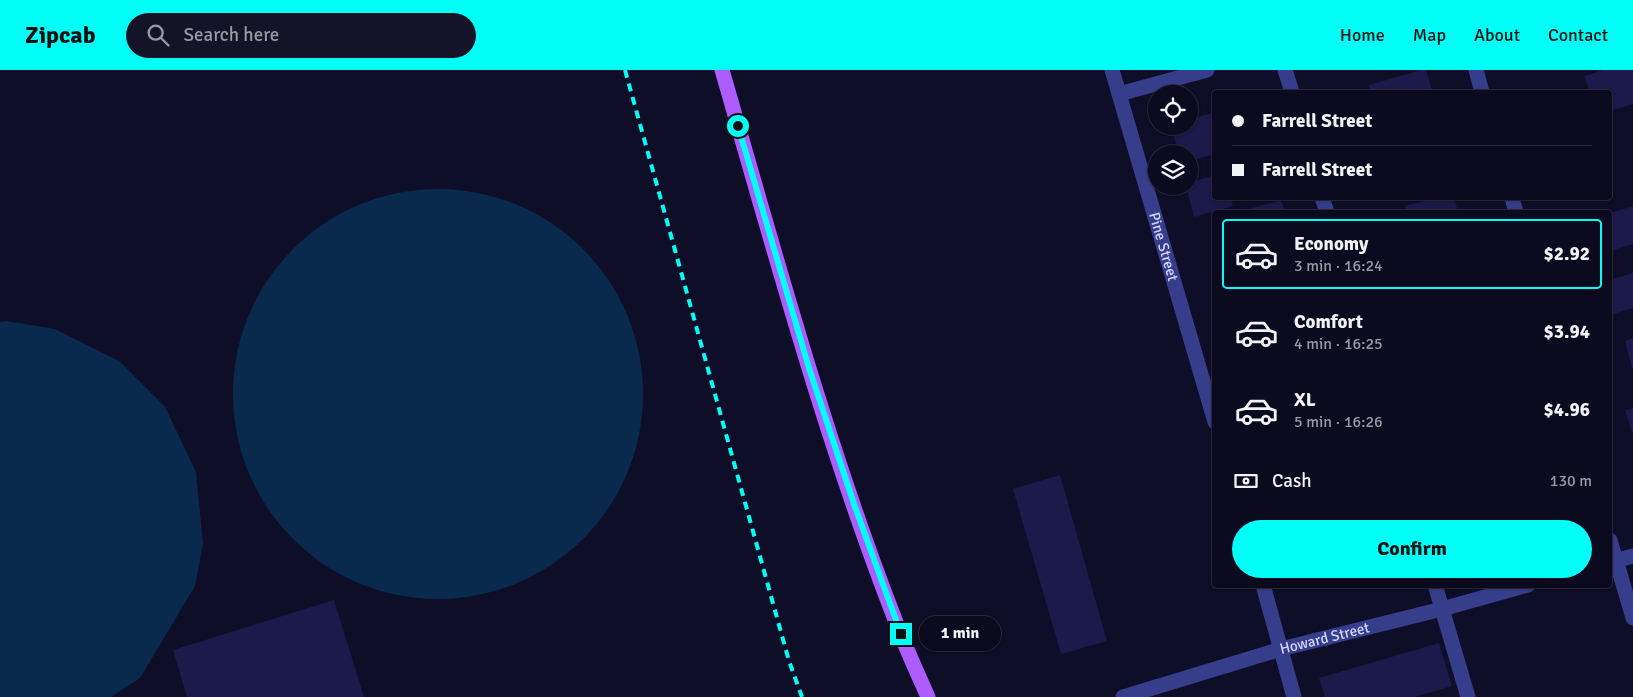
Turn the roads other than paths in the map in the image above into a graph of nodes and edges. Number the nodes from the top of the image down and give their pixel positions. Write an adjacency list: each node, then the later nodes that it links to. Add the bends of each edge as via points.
1 (722, 70): 18 (main road, via 809,368 894,618)
2 (1112, 70): 8 (street, Pine Street)
3 (1207, 70): 8 (street)
4 (1285, 70): 6 (street)
5 (1476, 70): 7 (street)
6 (1291, 90)
7 (1481, 90)
8 (1120, 94): 9 (street, Pine Street)
9 (1212, 412)
10 (1633, 556): 11 (street)
11 (1613, 562): 16 (street)
12 (1264, 588): 17 (street)
13 (1436, 588): 15 (street)
14 (1517, 588): 15 (street, Howard Street)
15 (1442, 609): 17 (street, Howard Street); 21 (street)
16 (1633, 618)
17 (1281, 649): 19 (street, Howard Street); 20 (street)
18 (928, 697)
19 (1123, 697)
20 (1294, 697)
21 (1468, 697)

